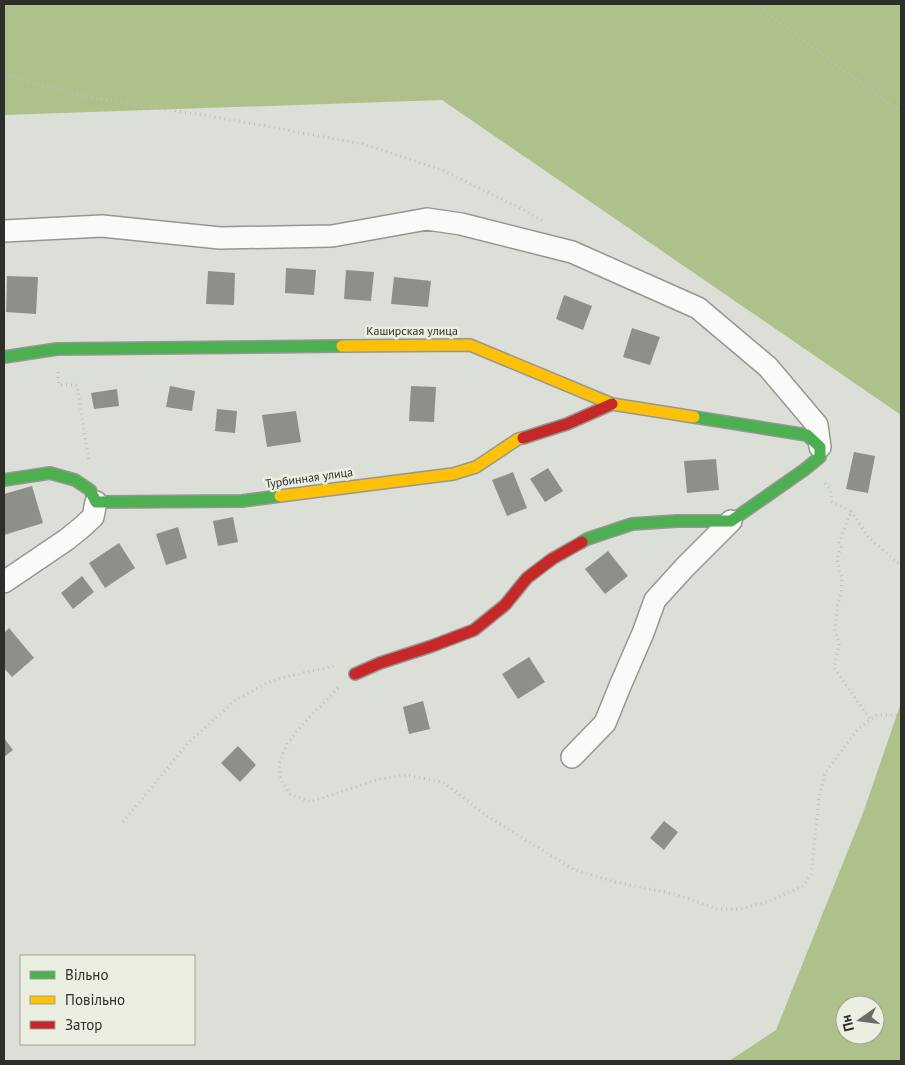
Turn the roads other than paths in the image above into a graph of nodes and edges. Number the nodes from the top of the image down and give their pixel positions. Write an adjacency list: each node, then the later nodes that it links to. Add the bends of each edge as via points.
1 (4, 231): 4 (street, via 102,226 220,238 332,236 427,219 461,224 572,252 698,308 768,367 817,425)
2 (4, 357): 3 (street, Каширская улица, via 57,349 470,344)
3 (612, 404): 4 (street, Каширская улица); 6 (street, Турбинная улица, via 567,424 518,439 476,467 453,474 242,501)
4 (814, 441): 7 (street, via 820,457)
5 (4, 480): 6 (street, via 50,473 75,480 90,490)
6 (96, 502): 8 (street, via 93,517 81,528)
7 (731, 521): 9 (street, via 632,524 587,539 527,578 505,605 474,630); 10 (street, via 655,600 605,723)
8 (4, 582)
9 (355, 674)
10 (572, 757)

